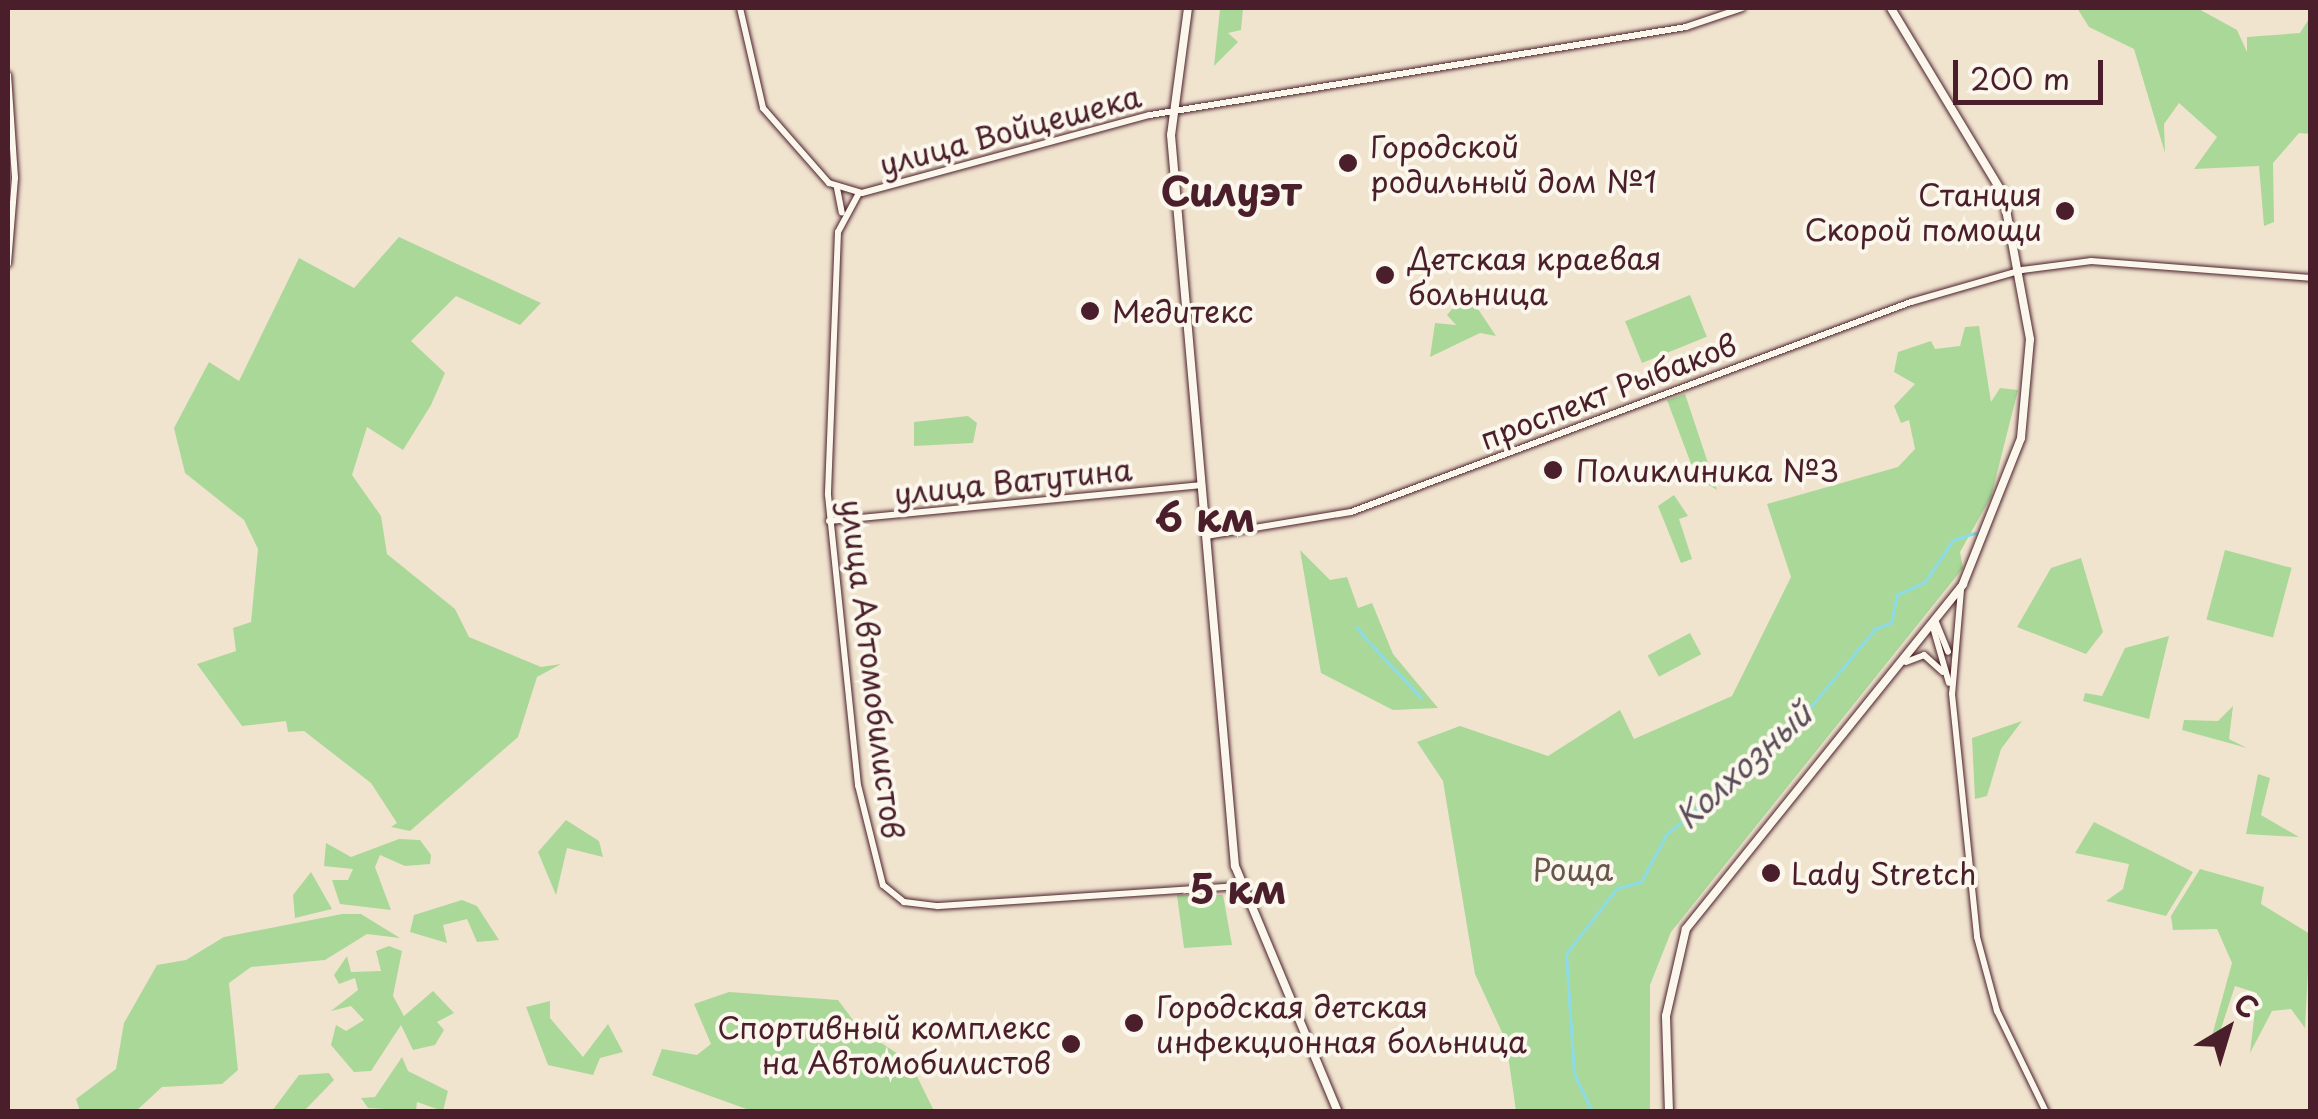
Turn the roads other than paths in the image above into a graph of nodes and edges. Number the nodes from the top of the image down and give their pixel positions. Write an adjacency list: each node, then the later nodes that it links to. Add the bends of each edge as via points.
1 (740, 8): 7 (main road, via 759,101)
2 (1188, 8): 6 (main road)
3 (1742, 8): 6 (main road, улица Войцешека, via 1686,28)
4 (1890, 8): 11 (main road, via 1990,166)
5 (8, 75): 10 (main road)
6 (1172, 112): 8 (main road, улица Войцешека); 13 (main road)
7 (836, 188): 8 (main road); 9 (main road, улица Автомобилистов)
8 (860, 192): 9 (main road)
9 (842, 214): 14 (main road, улица Автомобилистов)
10 (8, 264)
11 (2022, 270): 12 (main road, проспект Рыбаков, via 2091,261); 15 (main road, проспект Рыбаков, via 1912,302 1351,512); 16 (main road, via 2032,386 2006,487)
12 (2310, 278)
13 (1202, 485): 14 (main road, улица Ватутина); 15 (main road)
14 (828, 521): 20 (main road, улица Автомобилистов, via 863,812 892,896 948,906)
15 (1206, 536): 20 (main road)
16 (1962, 584): 17 (main road); 19 (main road)
17 (1935, 624): 18 (main road); 19 (main road)
18 (1906, 662): 19 (main road, via 1924,656); 22 (main road, via 1686,929 1667,1005)
19 (1949, 672): 23 (main road, via 1984,968)
20 (1236, 886): 21 (main road, via 1293,987)
21 (1338, 1112)
22 (1669, 1112)
23 (2046, 1112)

